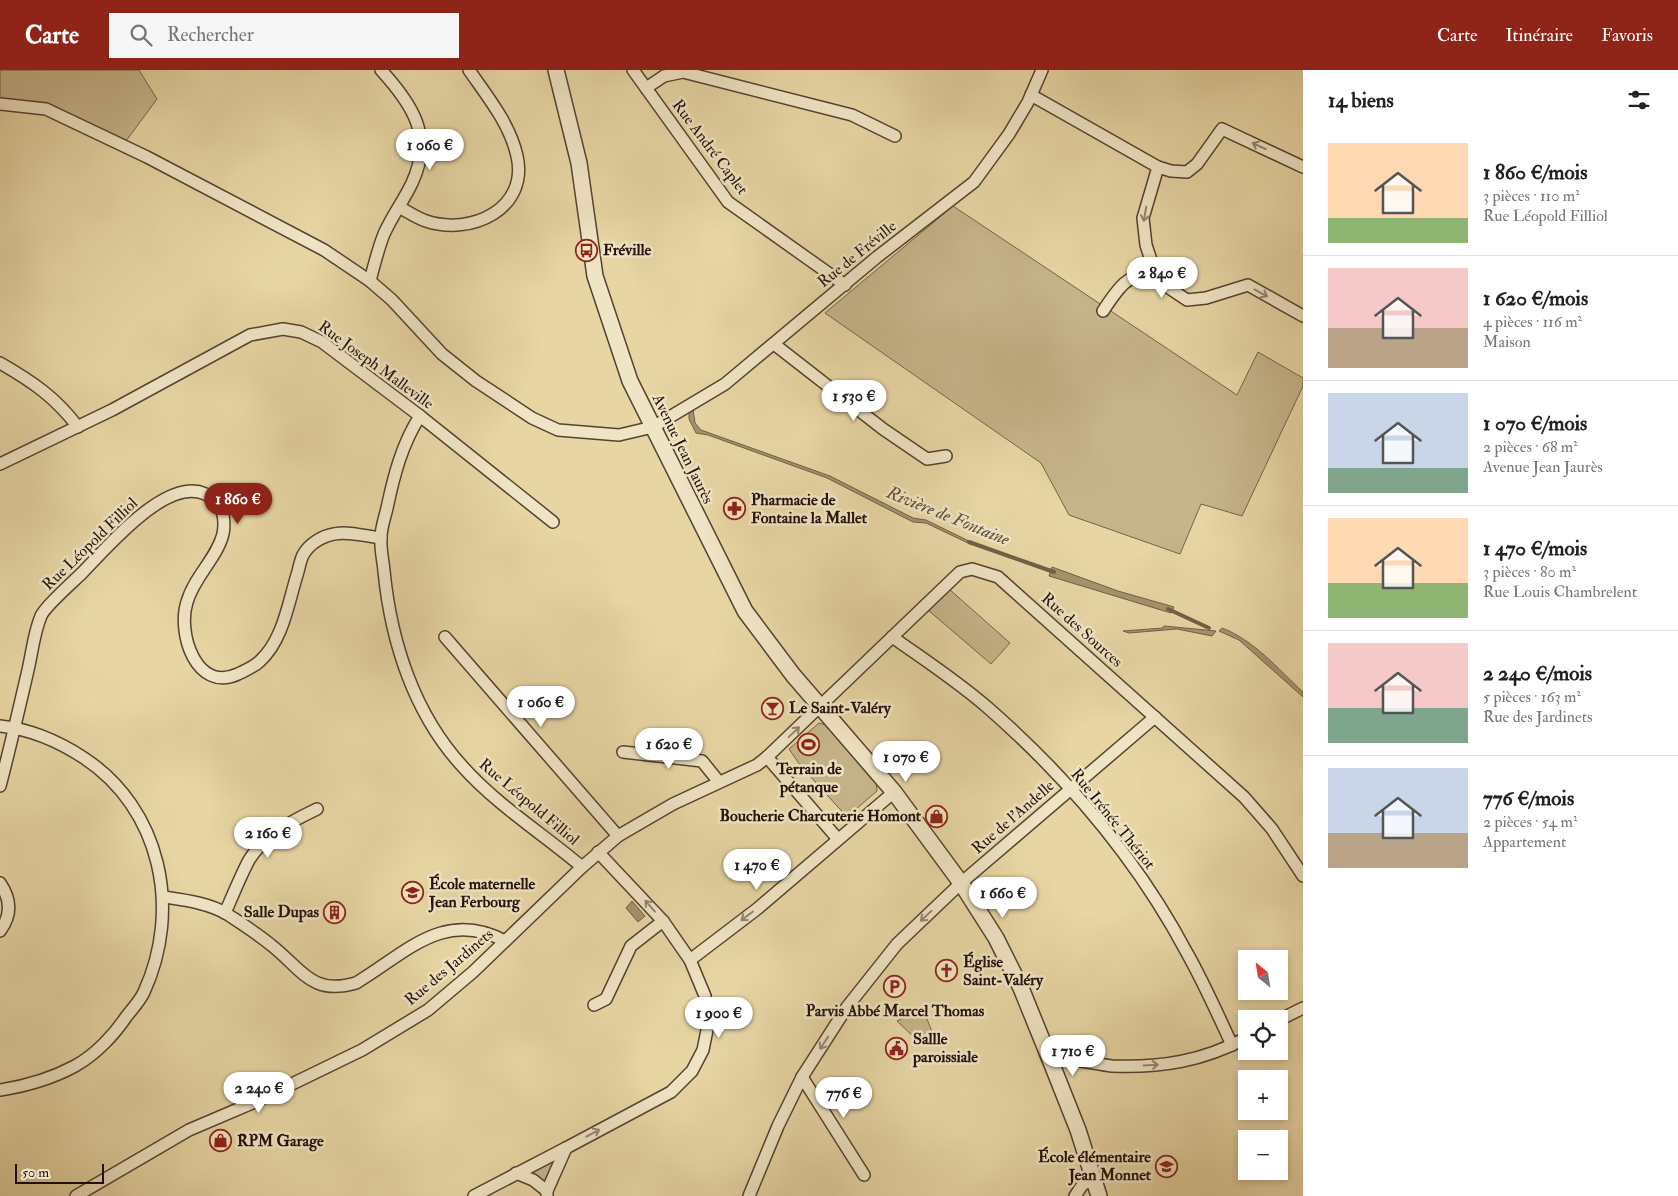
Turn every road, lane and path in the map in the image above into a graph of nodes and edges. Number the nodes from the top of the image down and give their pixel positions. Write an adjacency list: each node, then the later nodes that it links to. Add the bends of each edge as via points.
1 (381, 70): 14 (street, via 401,92 418,125 421,151)
2 (469, 70): 14 (street, via 505,126 517,156 519,172 516,187 507,205 475,223 456,225 427,221)
3 (550, 70): 8 (street, Avenue Jean Jaurès)
4 (556, 70): 8 (street, Avenue Jean Jaurès)
5 (633, 70): 7 (street, Rue André Caplet)
6 (1042, 70): 9 (street, Rue de Fréville)
7 (646, 88): 11 (street, via 664,76 683,72 852,115); 17 (street, Rue André Caplet, via 728,202)
8 (560, 91): 24 (street, Avenue Jean Jaurès, via 577,155 601,300 630,381)
9 (1031, 95): 12 (street); 17 (street, Rue de Fréville, via 1009,134 974,182)
10 (0, 104): 16 (street, Rue de Fréville, via 46,109 148,156 324,250)
11 (895, 136)
12 (1158, 167): 13 (street, one-way to 12, via 1222,129 1197,164 1187,172); 15 (street, one-way to 15, via 1143,218 1146,245)
13 (1303, 167)
14 (399, 207): 16 (street, via 384,234)
15 (1154, 269): 18 (street, via 1128,279); 19 (street, one-way to 19, via 1169,288 1187,300 1206,298 1248,285)
16 (370, 281): 24 (street, Rue de Fréville, via 442,354 532,418 558,430 583,434 619,435)
17 (845, 284): 20 (street, Rue de Fréville)
18 (1104, 311)
19 (1303, 316)
20 (774, 344): 24 (street, Rue de Fréville, via 725,384); 25 (street, via 927,459)
21 (0, 363): 23 (street, via 39,386 61,405)
22 (420, 416): 23 (street, Rue Joseph Malleville, via 322,342 302,332 283,329 250,335); 27 (street, Rue Joseph Malleville); 28 (street, Rue Léopold Filliol, via 410,432 395,472)
23 (78, 427): 26 (street, Rue Joseph Malleville)
24 (653, 427): 31 (street, Avenue Jean Jaurès, via 745,611 793,675)
25 (946, 456)
26 (0, 464)
27 (553, 522)
28 (380, 538): 34 (street, Rue Léopold Filliol, via 334,534 312,545 303,555 280,631 270,648 250,668 222,677 200,668 186,642 185,626 186,603 222,538 223,515 216,502 206,494 175,495 157,503 138,517 42,614); 45 (street, Rue Léopold Filliol, via 387,603 399,652 412,688 440,738 462,767 485,789)
29 (445, 637): 42 (street)
30 (892, 637): 31 (street, Rue des Sources); 32 (street, Rue des Sources, via 960,572 984,571 998,577); 39 (street, Rue Irénée Thériot, via 986,706)
31 (822, 706): 36 (street, Rue des Sources, one-way to 31); 40 (street, Avenue Jean Jaurès)
32 (1155, 717): 39 (street, Rue de l'Andelle); 46 (street, Rue des Sources, via 1244,797 1272,829)
33 (0, 726): 34 (street)
34 (15, 727): 38 (street); 49 (street, via 61,743 101,769 133,806 154,849)
35 (623, 752): 37 (street, via 702,761)
36 (767, 757): 37 (street, Rue des Jardinets); 43 (street)
37 (719, 782): 42 (street, Rue des Jardinets)
38 (0, 786)
39 (1071, 789): 48 (street, Rue de l'Andelle); 59 (street, Rue Irénée Thériot, via 1118,845 1142,880 1187,952)
40 (894, 792): 43 (street); 48 (street, Avenue Jean Jaurès)
41 (317, 809): 50 (street, via 288,823 250,858)
42 (618, 836): 44 (street, Rue des Jardinets)
43 (837, 838): 54 (street, one-way to 54, via 757,909)
44 (598, 852): 45 (street, Rue des Jardinets); 51 (street, one-way to 44)
45 (582, 867): 53 (street, Rue des Jardinets)
46 (1303, 876)
47 (0, 883): 52 (street, via 8,898 9,910)
48 (961, 883): 60 (street, Avenue Jean Jaurès, via 983,914 1008,961); 61 (street, Rue de l'Andelle, one-way to 61, via 897,944 847,1008)
49 (164, 897): 50 (street, via 186,900); 62 (street, via 160,946 143,993 114,1034 76,1065 30,1085)
50 (225, 913): 53 (street, via 272,945 311,981 327,987 356,983 422,939 444,932 487,932)
51 (663, 921): 54 (street); 55 (street, via 631,946 606,999)
52 (0, 932)
53 (505, 942): 68 (street, Rue des Jardinets, via 428,1010 362,1050 189,1130)
54 (690, 960): 63 (street, one-way to 54, via 671,1092 692,1071 703,1050 707,1010 702,985)
55 (594, 1005)
56 (1303, 1008): 57 (street)
57 (1288, 1016)
58 (1238, 1043): 59 (street)
59 (1232, 1046): 60 (street, one-way to 59, via 1061,1059 1111,1066 1151,1066 1189,1062)
60 (1051, 1062): 66 (street, Avenue Jean Jaurès)
61 (802, 1077): 65 (street); 70 (street, Rue de l'Andelle)
62 (0, 1090)
63 (566, 1148): 64 (street); 67 (street)
64 (516, 1173): 67 (street, via 533,1180); 69 (street)
65 (864, 1175)
66 (1094, 1180): 71 (street, via 1084,1184); 72 (street, Avenue Jean Jaurès)
67 (547, 1194)
68 (76, 1196)
69 (474, 1196)
70 (749, 1196)
71 (1074, 1196)
72 (1099, 1196)

